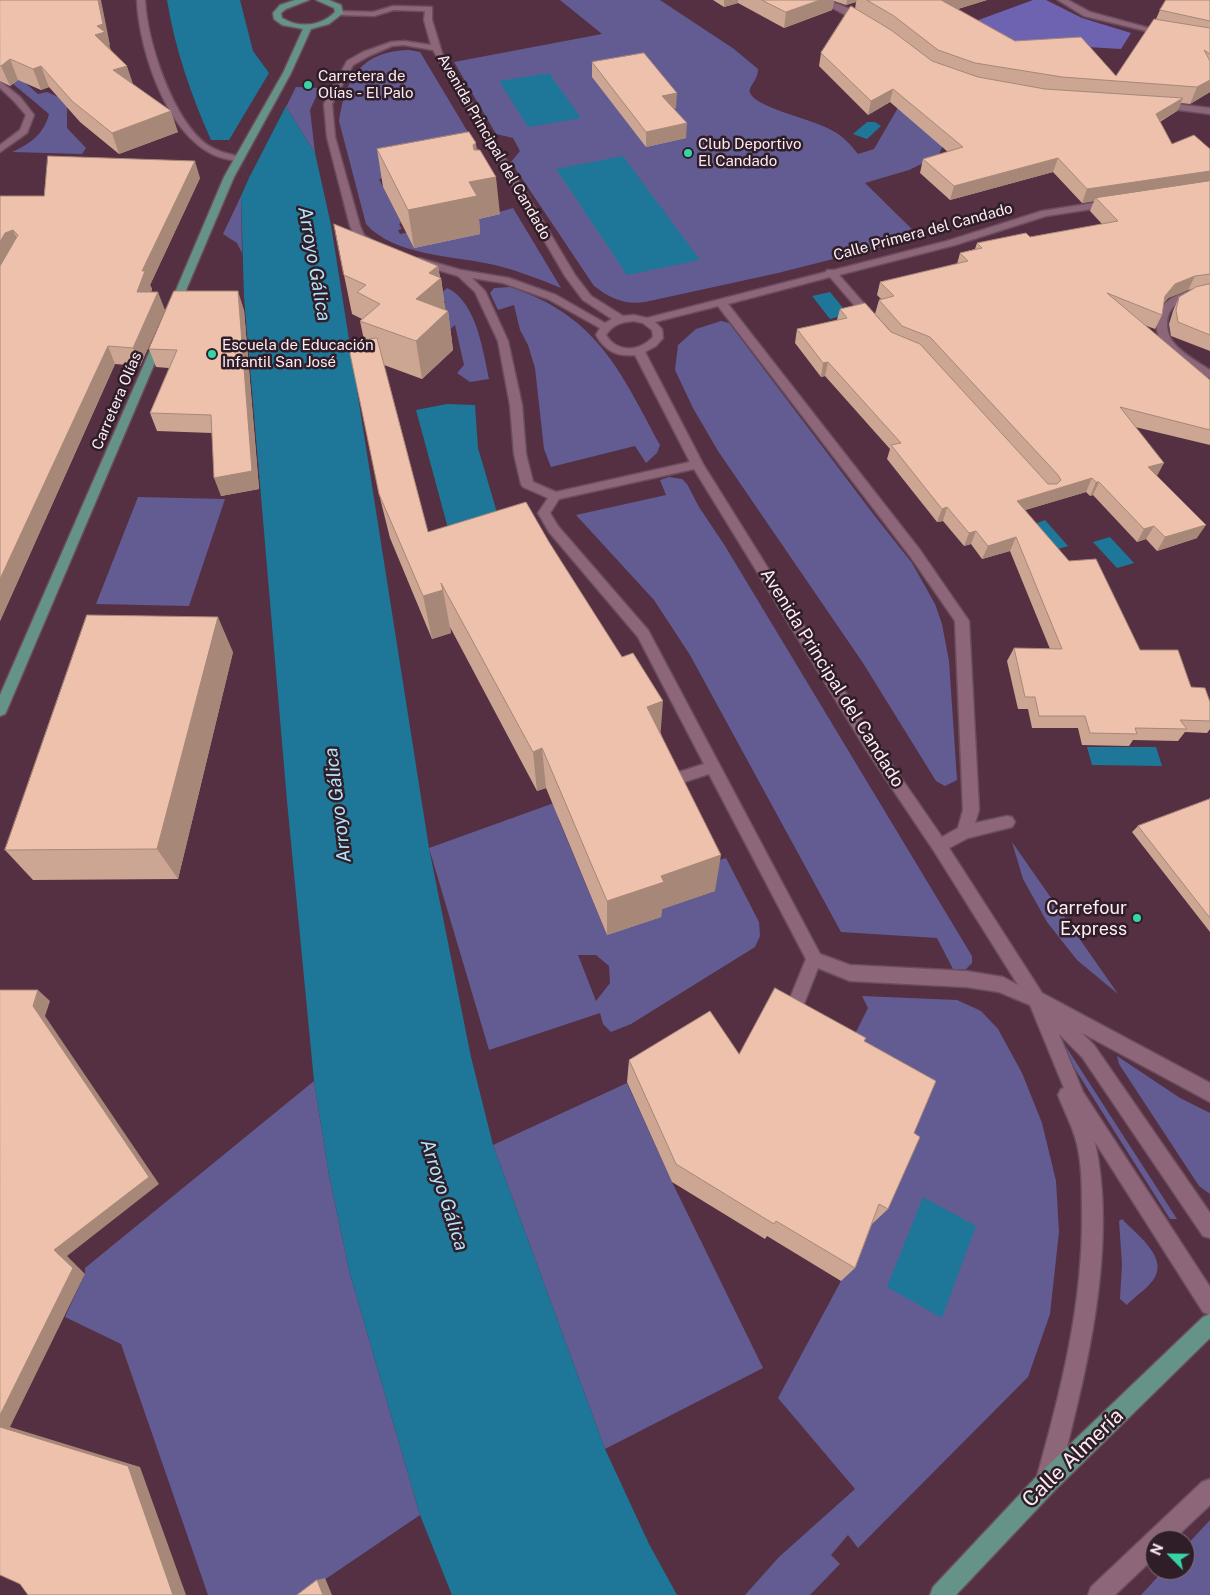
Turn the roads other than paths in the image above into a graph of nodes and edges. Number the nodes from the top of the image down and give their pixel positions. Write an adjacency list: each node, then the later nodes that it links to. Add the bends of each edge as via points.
1 (141, 0): 17 (street, via 142,20 156,69 174,111 202,145 219,155)
2 (305, 0): 6 (main road)
3 (320, 0): 7 (main road)
4 (821, 0): 9 (street)
5 (1062, 0): 11 (street, via 1087,14)
6 (292, 1): 10 (main road, via 277,13 278,19 284,24)
7 (331, 1): 8 (main road)
8 (339, 13): 10 (main road, via 323,24); 12 (street, Avenida Principal del Candado, via 374,14 393,8 429,10 428,20)
9 (871, 26)
10 (308, 27): 17 (main road, Carretera Olías)
11 (1174, 35)
12 (436, 48): 19 (street, via 391,44 350,62 328,104 332,137 355,226 360,237); 25 (street, Avenida Principal del Candado, via 508,179 576,286 587,298)
13 (0, 84): 16 (street, via 30,115 24,132)
14 (1146, 104): 15 (street)
15 (1210, 111)
16 (0, 149)
17 (239, 159): 33 (main road, Carretera Olías)
18 (1123, 202): 21 (street, Calle Primera del Candado, via 1045,213 951,243)
19 (384, 251)
20 (412, 259): 22 (street)
21 (831, 272): 24 (street, Calle Primera del Candado); 28 (street)
22 (460, 273): 27 (street, via 505,280 552,297); 32 (street, via 480,291 503,341 516,406 526,484)
23 (1210, 292): 30 (street, via 1186,296 1170,304 1160,324 1168,343)
24 (720, 302): 26 (street, Calle Primera del Candado); 37 (street, via 798,399 946,595 962,621 971,810)
25 (620, 319): 26 (street); 27 (street)
26 (647, 321): 29 (street, via 656,329 658,338 652,346)
27 (605, 327): 29 (street, via 604,343 626,352)
28 (880, 329)
29 (639, 351): 31 (street, Avenida Principal del Candado)
30 (1210, 375)
31 (697, 464): 32 (street); 38 (street, Avenida Principal del Candado, via 872,747)
32 (555, 496): 34 (street, via 544,513 553,529 643,634)
33 (0, 710)
34 (714, 767): 35 (street); 39 (street)
35 (684, 776)
36 (1007, 822): 37 (street)
37 (965, 832): 38 (street)
38 (940, 846): 40 (street, Avenida Principal del Candado)
39 (814, 959): 40 (street, via 850,973 966,979 1003,985); 41 (street)
40 (1036, 999): 42 (street, Avenida Principal del Candado); 43 (street, Avenida Principal del Candado, via 1088,1050); 44 (street, Avenida Principal del Candado, via 1077,1098); 46 (street, Avenida Principal del Candado, via 1045,1048 1086,1146 1094,1225 1088,1294 1077,1361)
41 (794, 1008)
42 (1210, 1093)
43 (1210, 1229)
44 (1210, 1305)
45 (1210, 1324): 46 (main road, Calle Almería)
46 (1047, 1482): 50 (main road, Calle Almería)
47 (1210, 1490): 48 (street)
48 (1168, 1530)
49 (1145, 1551): 51 (street)
50 (940, 1595)
51 (1099, 1595)

